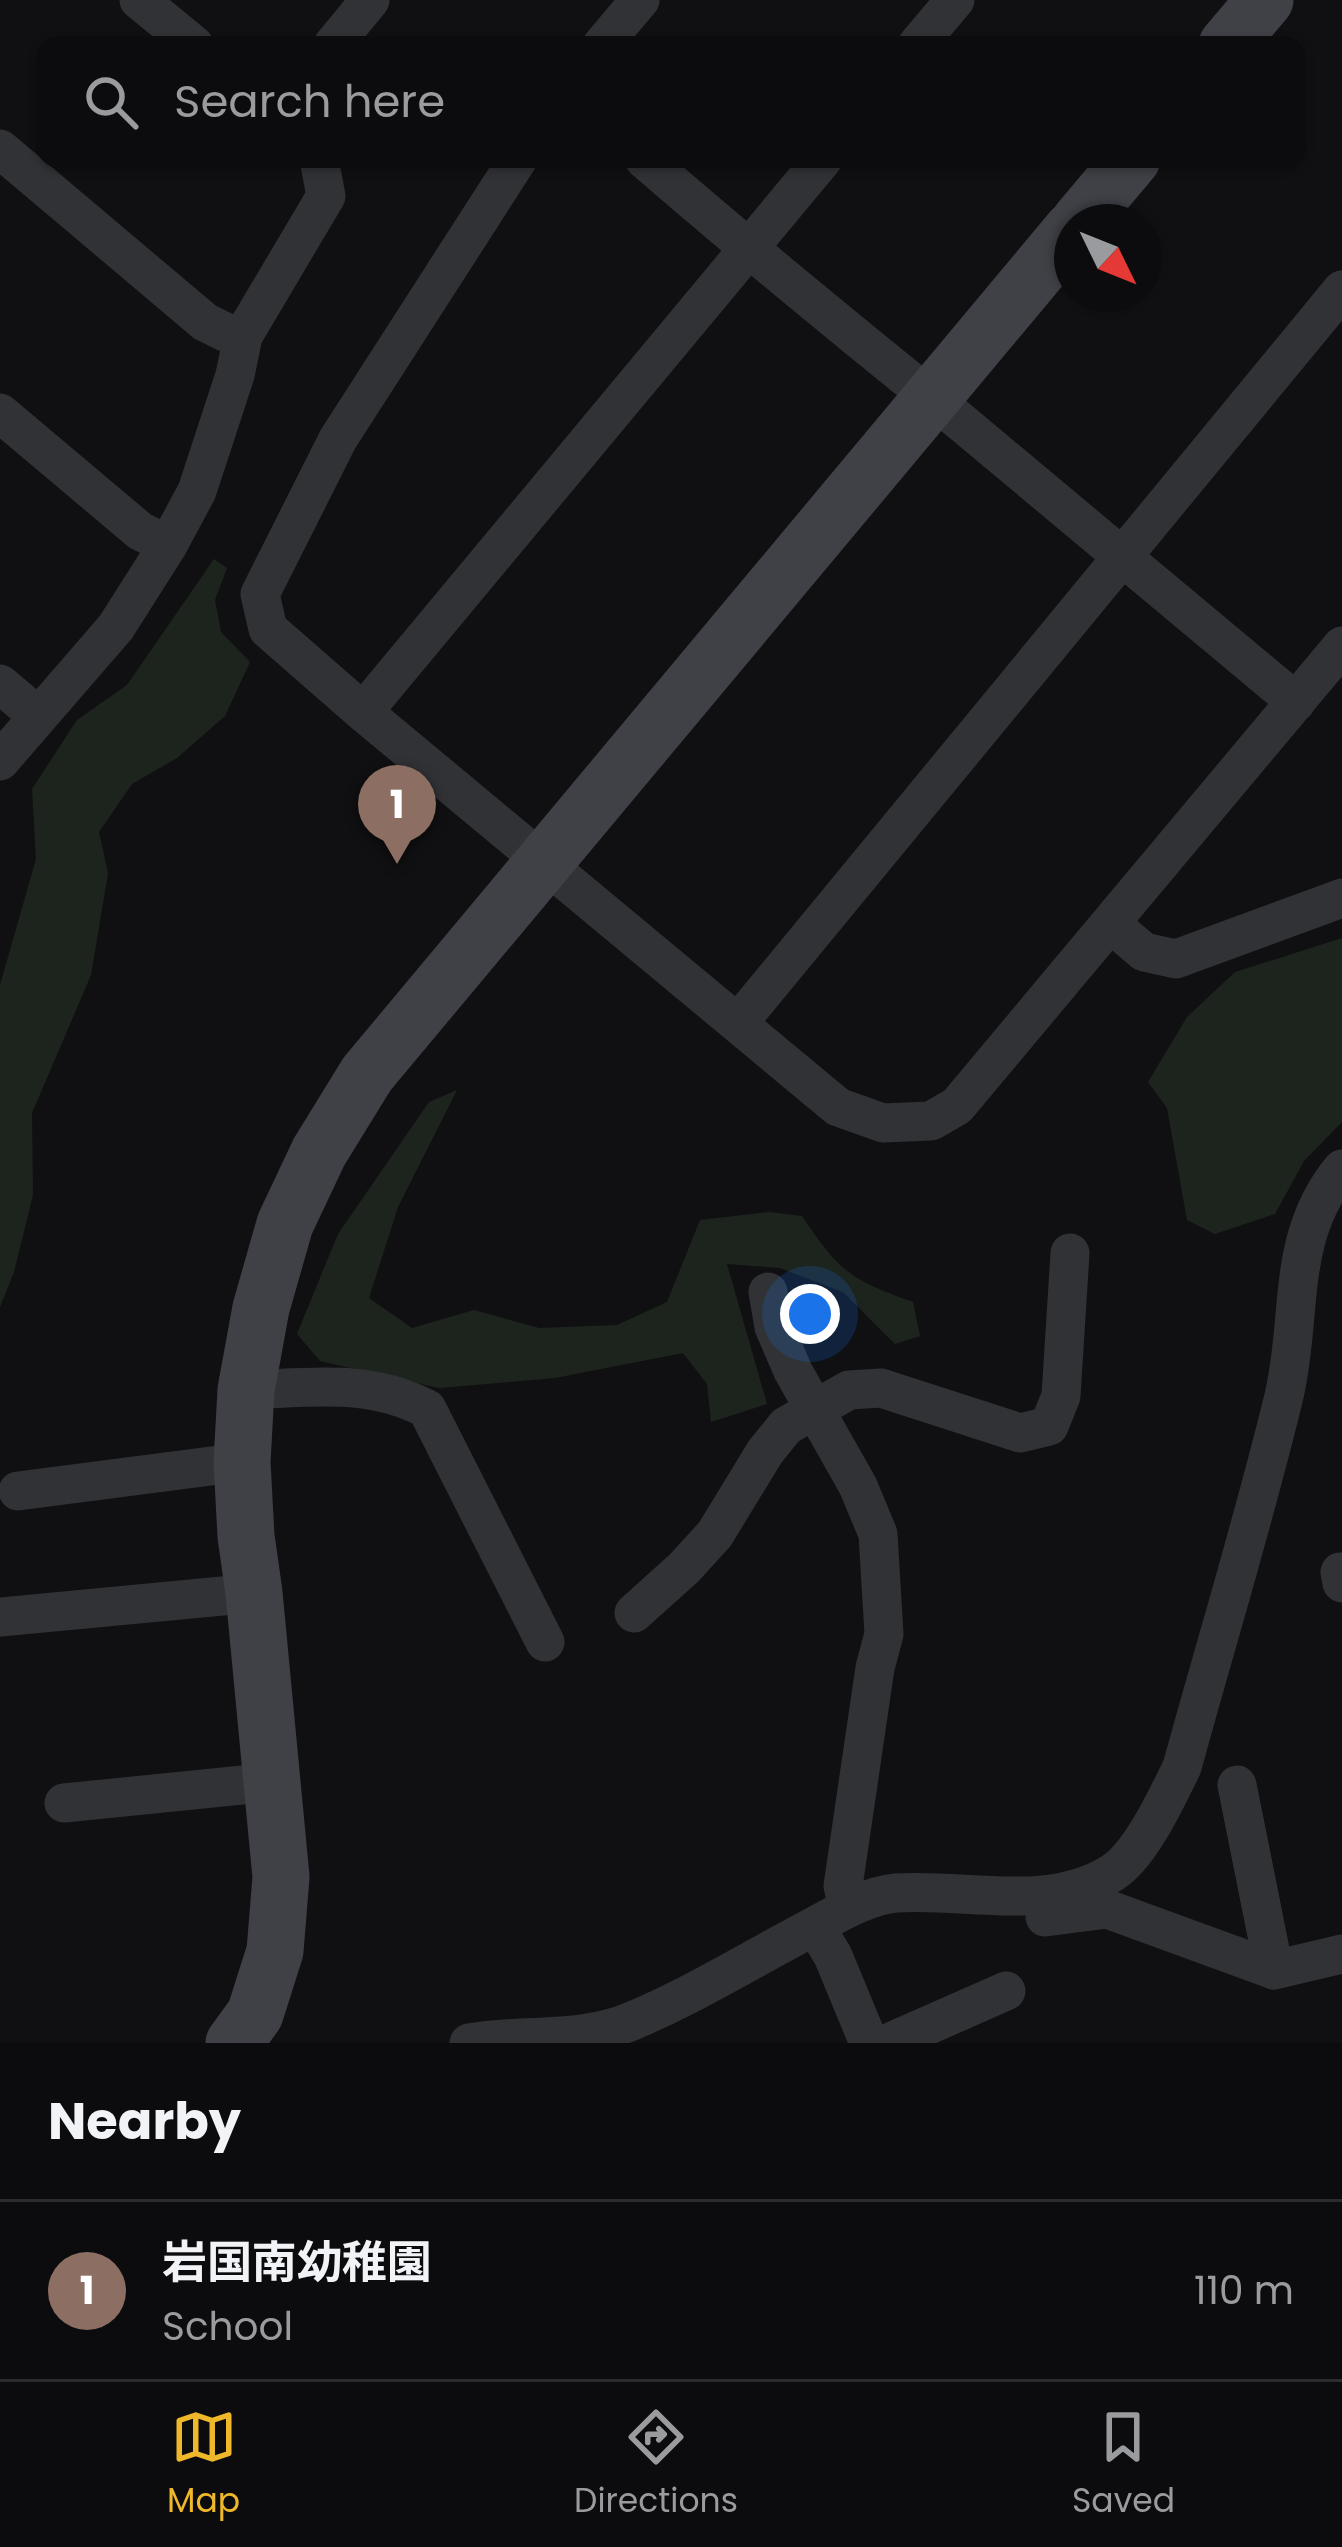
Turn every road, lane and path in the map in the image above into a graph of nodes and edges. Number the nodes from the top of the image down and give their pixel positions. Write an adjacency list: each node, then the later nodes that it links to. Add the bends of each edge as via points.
1 (139, 0): 6 (street)
2 (370, 0): 7 (street)
3 (640, 0): 8 (street)
4 (955, 0): 9 (street)
5 (1265, 0): 10 (street)
6 (183, 36)
7 (340, 36)
8 (610, 36)
9 (925, 36)
10 (1235, 36)
11 (0, 149): 21 (street, via 205,322)
12 (321, 168): 21 (street, via 326,196)
13 (512, 168): 29 (street, via 338,439 260,594 268,629)
14 (654, 168): 18 (street)
15 (816, 168): 18 (street)
16 (1124, 168): 17 (street)
17 (1094, 204)
18 (748, 249): 22 (street); 29 (street)
19 (1054, 251): 22 (street)
20 (1342, 290): 25 (street)
21 (243, 336): 24 (street, via 196,491)
22 (931, 398): 25 (street); 32 (street)
23 (0, 413): 24 (street, via 140,531)
24 (168, 545): 30 (street, via 116,626)
25 (1121, 556): 28 (street); 35 (street)
26 (1342, 646): 28 (street)
27 (0, 684): 30 (street)
28 (1295, 702): 34 (street)
29 (363, 712): 32 (street)
30 (38, 716): 31 (street)
31 (0, 761)
32 (546, 863): 35 (street); 39 (street, via 367,1075 319,1152 285,1224)
33 (1342, 898): 34 (street, via 1176,959 1144,952)
34 (1111, 924): 35 (street, via 957,1106 931,1121 883,1123 838,1107)
35 (739, 1022)
36 (1342, 1169): 50 (street, via 1311,1219 1286,1390 1182,1767 1154,1824 1116,1871 1076,1890)
37 (1070, 1253): 40 (street, via 1061,1396 1049,1426 1020,1432 881,1388 849,1390)
38 (768, 1292): 40 (street, via 774,1327)
39 (246, 1390): 41 (street); 46 (street, via 357,1386 427,1409)
40 (814, 1408): 44 (street, via 786,1426 715,1534); 51 (street, via 878,1534 884,1634)
41 (242, 1462): 42 (street); 43 (street)
42 (18, 1491)
43 (254, 1593): 45 (street); 47 (street)
44 (634, 1613)
45 (0, 1618)
46 (545, 1642)
47 (272, 1782): 49 (street); 55 (street, via 281,1876 275,1951)
48 (1237, 1785): 53 (street)
49 (64, 1803)
50 (928, 1893): 51 (street, via 890,1893); 53 (street, via 956,1914 1010,1921 1107,1910)
51 (832, 1917): 56 (street, via 629,2023 592,2034); 57 (street, via 832,1956)
52 (1342, 1954): 53 (street)
53 (1274, 1970)
54 (1006, 1991): 58 (street)
55 (251, 2033)
56 (469, 2043)
57 (869, 2043)
58 (888, 2043)

